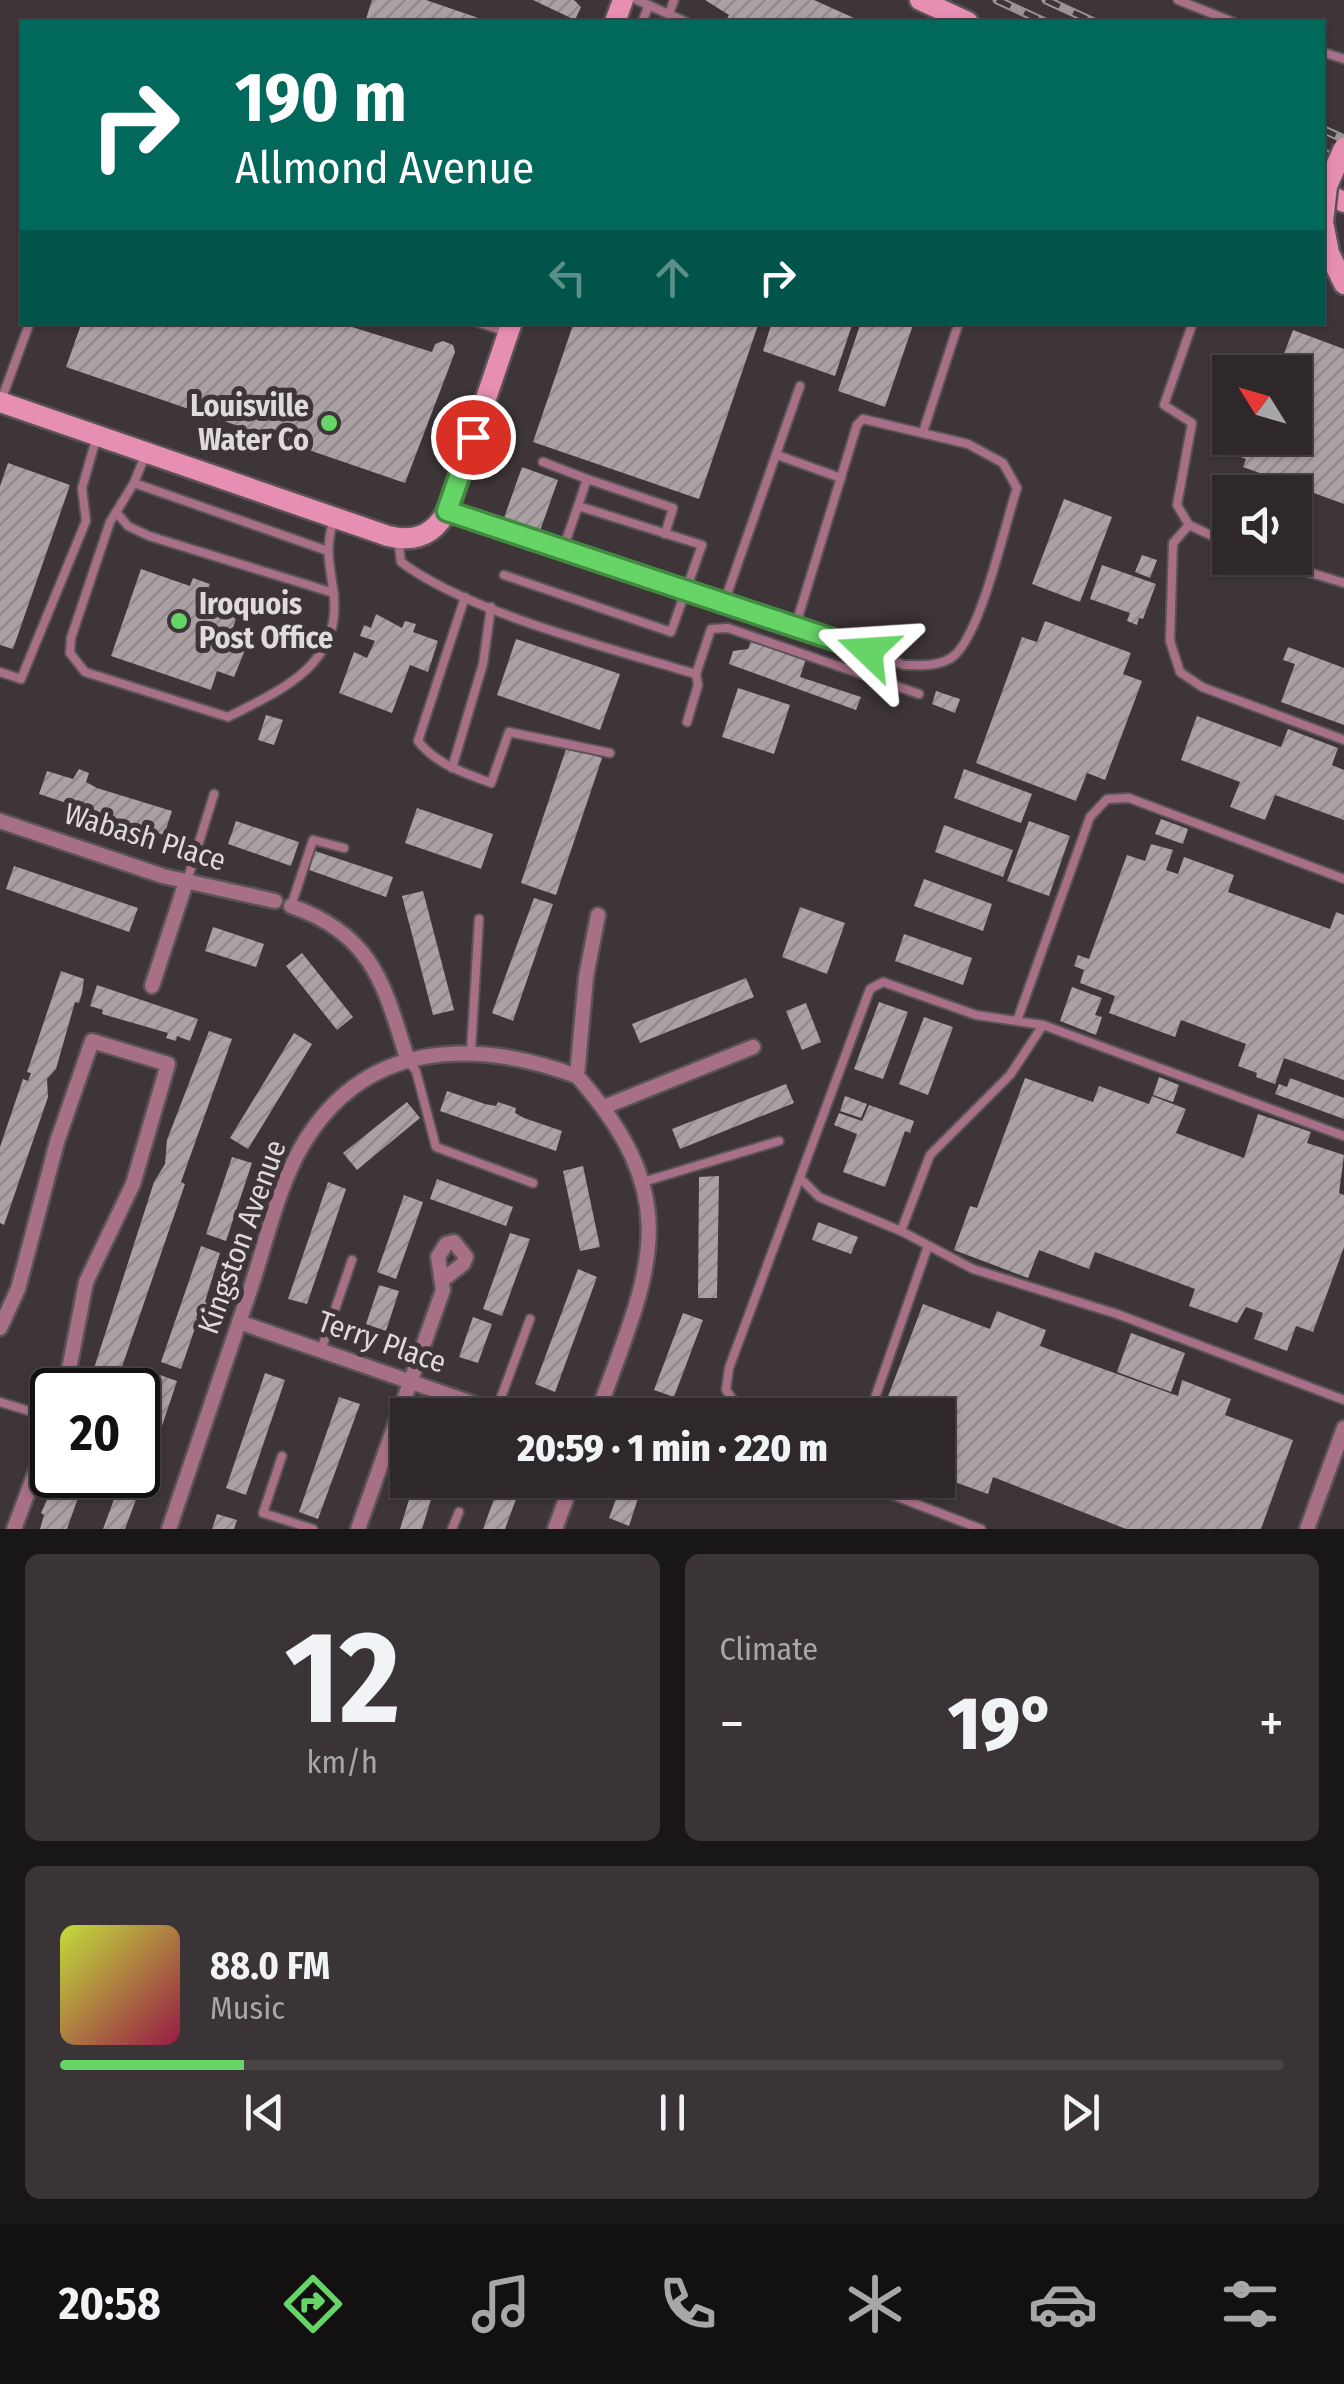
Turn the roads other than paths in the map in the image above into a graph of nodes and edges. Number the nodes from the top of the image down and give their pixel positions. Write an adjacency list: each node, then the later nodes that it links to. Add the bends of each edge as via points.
1 (638, 0): 5 (lane)
2 (674, 0): 6 (lane)
3 (920, 0): 9 (street)
4 (1178, 0): 10 (lane)
5 (649, 5): 6 (lane); 7 (lane)
6 (669, 14): 8 (lane)
7 (643, 20)
8 (682, 20)
9 (964, 20)
10 (1229, 20)
11 (1344, 148): 12 (street, bridge)
12 (1325, 204)
13 (1325, 233): 14 (street)
14 (1344, 284)
15 (29, 325): 20 (lane)
16 (958, 325): 21 (lane)
17 (1192, 325): 33 (lane, via 1164,405 1192,423 1177,506)
18 (510, 327): 30 (street)
19 (800, 386): 24 (lane)
20 (0, 402): 22 (street)
21 (923, 432): 26 (lane, via 863,419); 47 (lane, via 968,444 1003,463 1017,488 971,632 954,656 929,666 904,664)
22 (97, 436): 23 (street); 48 (lane, via 82,488 86,522 21,680)
23 (146, 453): 28 (lane); 32 (street)
24 (777, 455): 26 (lane); 45 (lane)
25 (543, 462): 27 (lane)
26 (841, 478): 47 (lane)
27 (586, 479): 29 (lane); 34 (lane, via 673,508)
28 (134, 484): 31 (lane); 38 (lane)
29 (578, 506): 34 (lane); 37 (lane)
30 (447, 511): 36 (street, via 424,535); 37 (lane)
31 (116, 512): 43 (lane, via 149,536); 43 (lane, via 71,638 70,653 85,672 228,718 304,675 321,657 331,635)
32 (334, 518): 36 (street); 38 (lane)
33 (1188, 525): 35 (lane); 52 (lane, via 1173,543 1170,641 1180,672 1202,687)
34 (665, 534): 42 (lane, via 702,545)
35 (1212, 536)
36 (398, 538): 44 (lane, via 401,562)
37 (563, 549): 42 (lane)
38 (325, 550): 43 (lane)
39 (1312, 573): 41 (lane)
40 (504, 575): 42 (lane, via 671,632)
41 (1344, 583)
42 (687, 588): 45 (lane)
43 (334, 593)
44 (465, 598): 46 (lane); 54 (lane, via 418,740)
45 (725, 600): 47 (lane)
46 (490, 607): 49 (lane); 54 (lane, via 483,664)
47 (796, 624)
48 (0, 672)
49 (696, 674): 50 (lane, via 711,629 728,628); 51 (lane)
50 (919, 694)
51 (687, 722)
52 (1344, 740)
53 (610, 753): 54 (lane, via 509,732 491,784)
54 (452, 768)
55 (214, 794): 59 (lane)
56 (0, 822): 59 (street, Wabash Place)
57 (344, 848): 61 (lane, via 313,840)
58 (1344, 879): 65 (lane, via 1129,798 1107,799 1090,817)
59 (186, 882): 60 (street, Wabash Place); 64 (street)
60 (275, 901)
61 (291, 906): 69 (street, via 328,921 366,954)
62 (598, 915): 70 (street)
63 (479, 919): 68 (lane)
64 (152, 986)
65 (1018, 1018): 66 (lane); 74 (lane, via 976,1015 883,982 870,989)
66 (1043, 1025): 72 (lane); 77 (lane, via 1010,1075 930,1155)
67 (753, 1047): 71 (street)
68 (472, 1051): 69 (street, Kingston Avenue); 70 (street, Kingston Avenue)
69 (408, 1061): 75 (lane, via 436,1147); 82 (street, Kingston Avenue, via 353,1088 317,1122 301,1148)
70 (577, 1076): 71 (street)
71 (604, 1107): 76 (street)
72 (1344, 1136)
73 (780, 1140): 76 (lane)
74 (800, 1178): 77 (lane, via 819,1197); 90 (lane, via 729,1368 726,1390)
75 (533, 1182)
76 (643, 1182): 89 (street, via 650,1259)
77 (901, 1232): 78 (lane)
78 (928, 1246): 91 (lane); 92 (lane, via 974,1269 1117,1314)
79 (352, 1260): 84 (lane)
80 (445, 1278): 86 (street)
81 (530, 1320): 88 (lane)
82 (240, 1322): 84 (street, Terry Place); 102 (street, Kingston Avenue)
83 (0, 1328): 85 (street, via 92,1041 168,1064 133,1184 86,1282)
84 (321, 1350): 86 (street, Terry Place)
85 (69, 1368)
86 (410, 1380): 87 (street, Terry Place); 104 (street)
87 (460, 1398)
88 (506, 1398)
89 (603, 1398)
90 (732, 1398)
91 (875, 1398)
92 (1344, 1400)
93 (0, 1402): 94 (lane)
94 (30, 1411)
95 (1342, 1437): 108 (street)
96 (282, 1456): 103 (lane, via 263,1513)
97 (30, 1486): 101 (street)
98 (566, 1498): 106 (street)
99 (900, 1498): 107 (lane)
100 (458, 1512): 105 (lane)
101 (14, 1529)
102 (170, 1529)
103 (313, 1529)
104 (358, 1529)
105 (452, 1529)
106 (555, 1529)
107 (980, 1529)
108 (1307, 1529)

